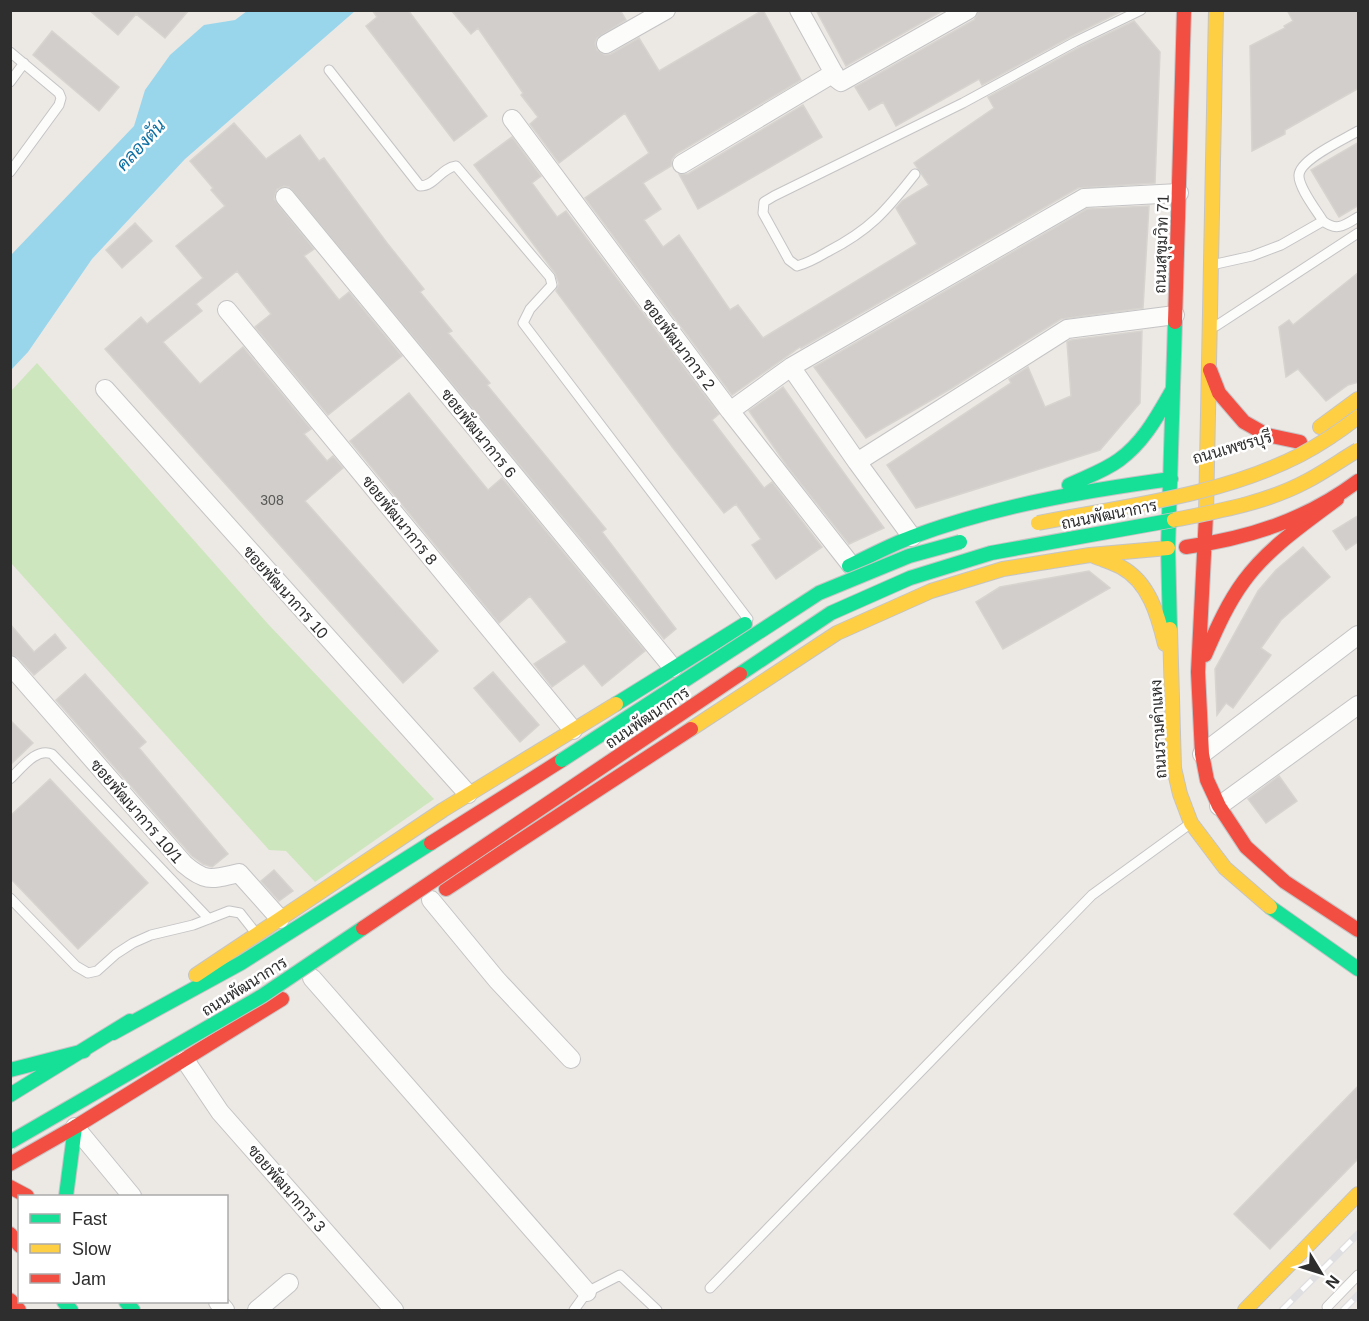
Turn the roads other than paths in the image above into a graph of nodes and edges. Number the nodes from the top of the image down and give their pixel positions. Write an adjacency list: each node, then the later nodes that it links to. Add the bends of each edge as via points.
1 (666, 10): 7 (street)
2 (799, 10): 11 (street)
3 (968, 10): 11 (street)
4 (1142, 10): 18 (lane, via 774,195 764,202 763,213 789,260 797,266 806,264 853,239 884,213)
5 (1184, 10): 19 (main road, ถนนสุขุมวิท 71)
6 (1216, 10): 24 (main road)
7 (606, 44)
8 (10, 52): 9 (lane)
9 (24, 63): 12 (lane); 15 (lane, via 61,98)
10 (329, 70): 52 (lane, via 420,186 427,186 449,167 456,166 550,277 552,285 522,323)
11 (837, 77): 16 (street)
12 (10, 82)
13 (512, 119): 33 (street, ซอยพัฒนาการ 2)
14 (1359, 131): 22 (lane, via 1303,164 1298,176)
15 (14, 161): 17 (lane)
16 (682, 164)
17 (10, 172)
18 (915, 174)
19 (1179, 193): 26 (main road, ถนนสุขุมวิท 71); 29 (street, via 1084,198)
20 (285, 197): 55 (street, ซอยพัฒนาการ 6)
21 (1359, 217): 22 (lane, via 1337,228)
22 (1323, 221): 24 (lane, via 1272,249)
23 (1359, 233): 27 (lane)
24 (1210, 265): 27 (main road)
25 (226, 310): 59 (street, ซอยพัฒนาการ 8)
26 (1175, 315): 31 (main road, ถนนสุขุมวิท 71); 37 (street, via 1067,329)
27 (1209, 331): 28 (main road)
28 (1208, 365): 35 (main road, via 1219,393 1244,422 1267,435); 40 (main road)
29 (791, 367): 33 (street); 37 (street)
30 (105, 389): 62 (street, ซอยพัฒนาการ 10)
31 (1173, 389): 40 (main road, ถนนสุขุมวิท 71); 43 (main road, via 1153,423 1119,460)
32 (1359, 399): 35 (main road, ถนนเพชรบุรี)
33 (730, 411): 50 (street, ซอยพัฒนาการ 2)
34 (1359, 417): 44 (main road, ถนนพัฒนาการ, bridge, via 1320,444 1252,475 1211,488)
35 (1300, 442): 38 (main road, ถนนเพชรบุรี)
36 (1359, 450): 81 (main road, ถนนพัฒนาการ, bridge, via 1305,482 1236,507 991,553 910,578 831,613 262,996)
37 (857, 462): 45 (street)
38 (1245, 463)
39 (1226, 468): 40 (main road, ถนนเพชรบุรี)
40 (1188, 476): 43 (main road, ถนนพัฒนาการ, via 1072,493); 47 (main road); 48 (main road, ถนนรามคำแหง)
41 (1359, 482): 42 (main road)
42 (1337, 499): 47 (main road, via 1252,534); 57 (main road, via 1287,538 1244,581)
43 (1027, 504): 45 (main road, ถนนพัฒนาการ)
44 (1023, 526)
45 (912, 537): 50 (main road, ถนนพัฒนาการ)
46 (978, 537): 74 (main road, ถนนพัฒนาการ, bridge, via 909,556 819,593 241,963)
47 (1205, 544): 48 (main road); 57 (main road)
48 (1168, 548): 49 (main road, ถนนพัฒนาการ); 56 (main road, ถนนรามคำแหง)
49 (1090, 555): 51 (main road, ถนนพัฒนาการ, via 1002,570 932,591); 56 (main road, via 1123,568 1151,599)
50 (847, 567): 51 (main road, via 867,594); 52 (main road, ถนนพัฒนาการ)
51 (869, 619): 66 (main road, ถนนพัฒนาการ, via 837,633)
52 (750, 621): 55 (main road, ถนนพัฒนาการ)
53 (1359, 635): 60 (street)
54 (10, 666): 68 (street, ซอยพัฒนาการ 10/1, via 184,864 198,876 211,879 239,873)
55 (673, 668): 59 (main road, ถนนพัฒนาการ)
56 (1171, 672): 64 (main road, ถนนรามคำแหง, via 1174,768)
57 (1198, 672): 60 (main road)
58 (1359, 705): 63 (street)
59 (573, 730): 62 (main road, ถนนพัฒนาการ)
60 (1202, 754): 63 (main road, via 1207,780)
61 (10, 779): 67 (lane, via 37,754 52,754)
62 (468, 794): 68 (main road, ถนนพัฒนาการ)
63 (1219, 806): 69 (main road, via 1246,847 1285,882)
64 (1191, 823): 72 (main road, ถนนรามคำแหง, via 1225,868 1262,902); 90 (lane, via 1092,894)
65 (10, 898): 67 (lane, via 76,966 88,973 97,971 133,943)
66 (426, 903): 76 (street)
67 (209, 919): 70 (lane, via 236,911)
68 (280, 919): 70 (main road, ถนนพัฒนาการ)
69 (1356, 923)
70 (257, 934): 74 (main road, ถนนพัฒนาการ)
71 (362, 946): 73 (main road, ถนนพัฒนาการ)
72 (1359, 969)
73 (312, 978): 77 (main road, ถนนพัฒนาการ); 91 (street)
74 (113, 1033): 75 (main road, ถนนพัฒนาการ)
75 (84, 1051): 78 (main road); 79 (main road, ถนนพัฒนาการ)
76 (571, 1059)
77 (185, 1060): 80 (main road, ถนนพัฒนาการ); 96 (street, ซอยพัฒนาการ 3, via 220,1112)
78 (10, 1070)
79 (10, 1095)
80 (75, 1127): 82 (main road, ถนนพัฒนาการ); 86 (main road); 87 (street)
81 (10, 1142)
82 (10, 1164)
83 (10, 1187): 85 (main road)
84 (1359, 1194): 99 (main road)
85 (24, 1195)
86 (66, 1195)
87 (130, 1195)
88 (1359, 1275): 93 (lane)
89 (289, 1284): 95 (street)
90 (710, 1288)
91 (587, 1292): 97 (lane); 98 (lane, via 620,1275)
92 (10, 1300): 94 (main road)
93 (1327, 1307)
94 (19, 1311)
95 (257, 1311)
96 (394, 1311)
97 (574, 1311)
98 (657, 1311)
99 (1245, 1311)

